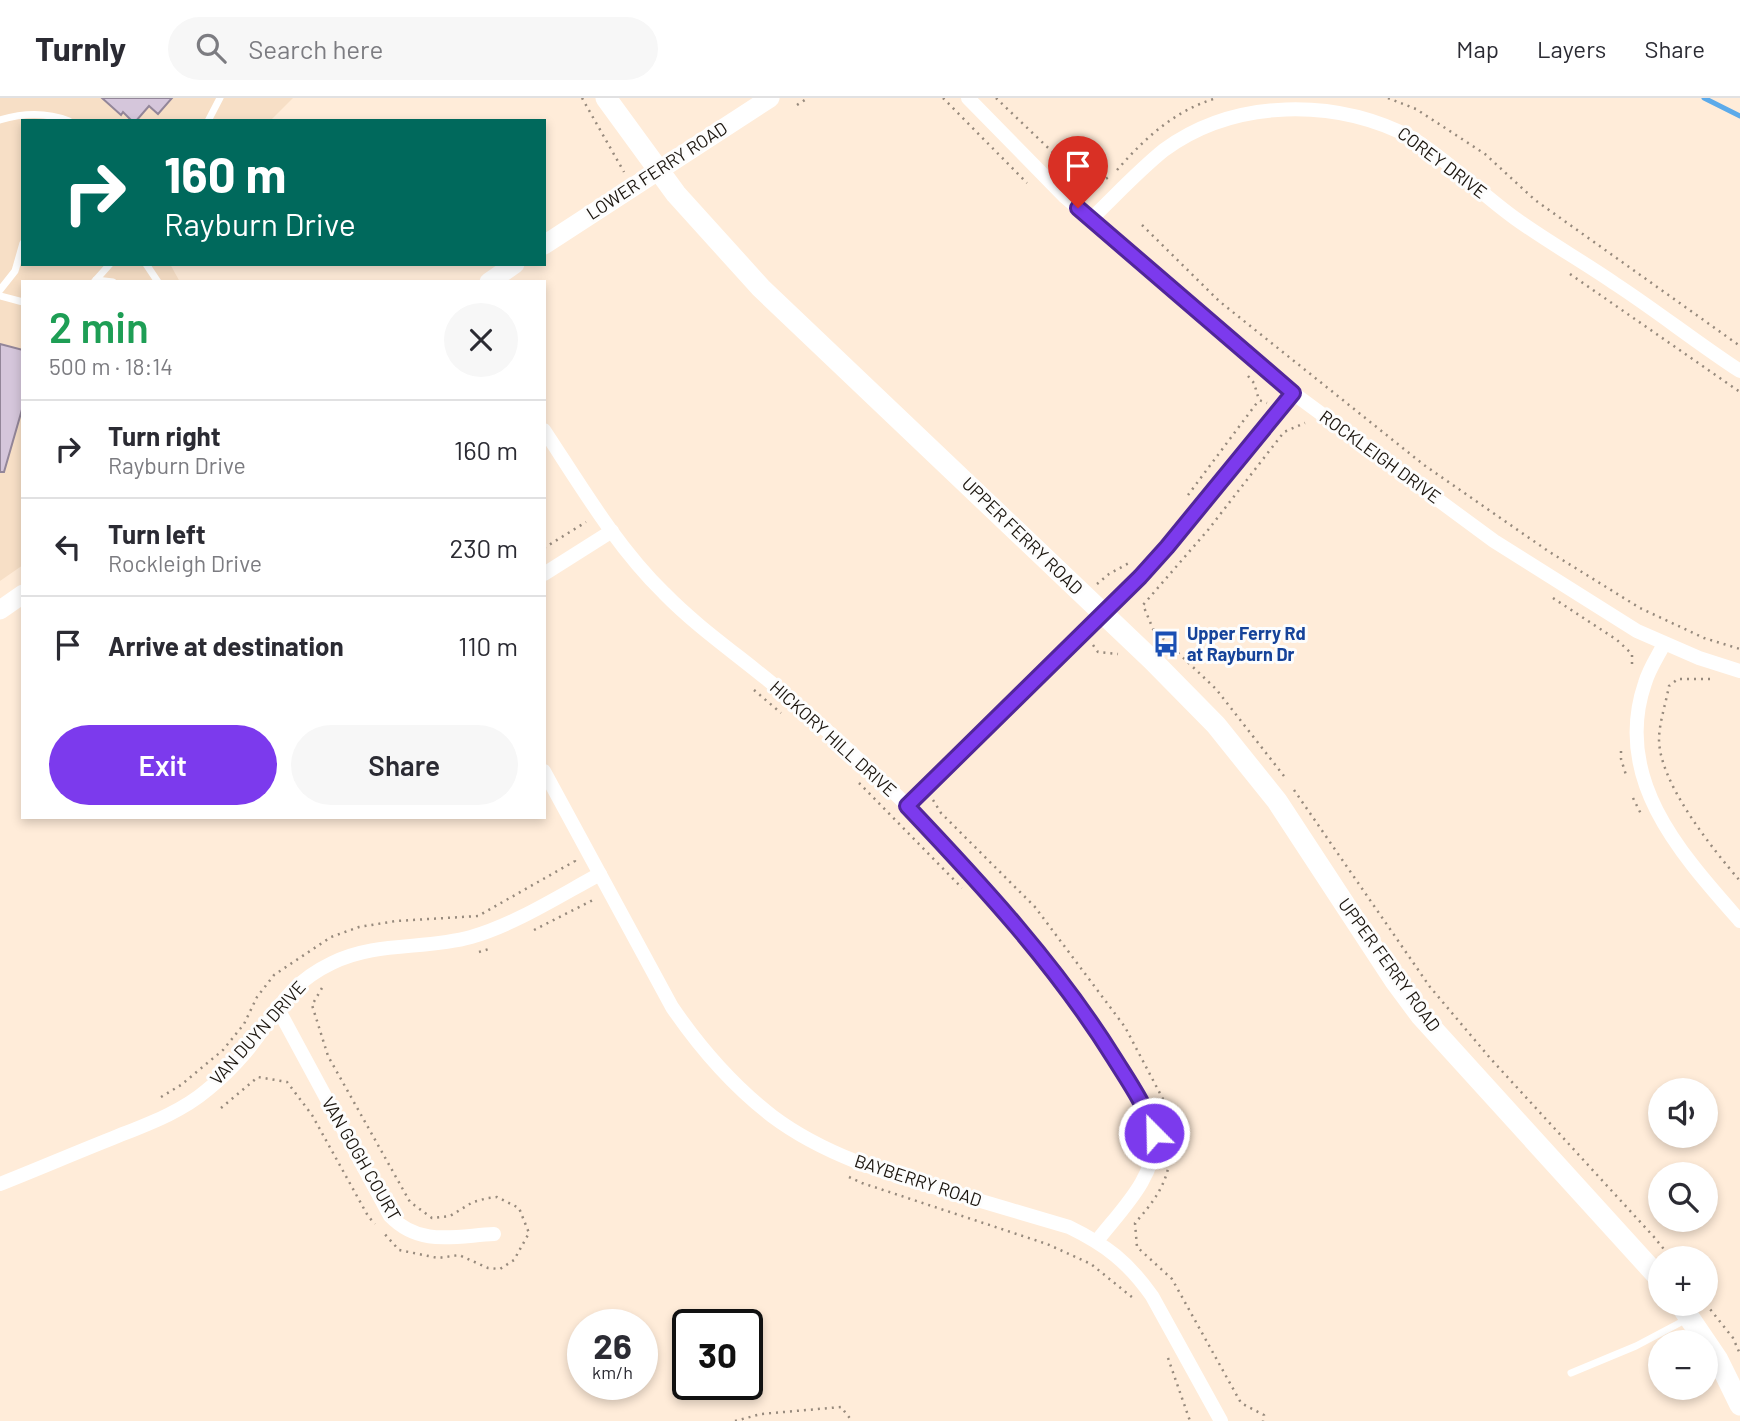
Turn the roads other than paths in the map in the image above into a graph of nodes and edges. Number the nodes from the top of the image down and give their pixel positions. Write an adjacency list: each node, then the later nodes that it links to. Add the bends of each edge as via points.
1 (220, 98): 6 (lane)
2 (606, 98): 8 (main road, UPPER FERRY ROAD)
3 (770, 98): 8 (street, LOWER FERRY ROAD)
4 (968, 98): 9 (street, ROCKLEIGH DRIVE)
5 (57, 119): 7 (lane, via 30,114)
6 (209, 119)
7 (0, 120)
8 (657, 170): 10 (street, LOWER FERRY ROAD); 26 (main road, UPPER FERRY ROAD, via 761,288)
9 (1091, 219): 19 (street, COREY DRIVE, via 1164,149 1216,120 1250,109 1297,104 1358,112 1415,139 1517,220); 20 (street, ROCKLEIGH DRIVE)
10 (546, 244)
11 (21, 250): 16 (lane, via 15,271)
12 (108, 266): 14 (lane)
13 (512, 266): 15 (street)
14 (96, 280)
15 (492, 280)
16 (0, 290)
17 (0, 296): 18 (lane)
18 (21, 301)
19 (1740, 371)
20 (1293, 393): 26 (street, via 1167,547); 27 (street, ROCKLEIGH DRIVE, via 1494,541)
21 (546, 433): 22 (street, HICKORY HILL DRIVE)
22 (606, 534): 23 (street); 30 (street, HICKORY HILL DRIVE, via 666,595 787,696)
23 (546, 573)
24 (21, 595): 25 (street)
25 (0, 610)
26 (1104, 614): 30 (street); 37 (main road, UPPER FERRY ROAD, via 1241,754 1421,1016)
27 (1664, 644): 28 (street, ROCKLEIGH DRIVE); 32 (street, via 1638,706 1638,761 1644,786 1667,831)
28 (1740, 671)
29 (546, 775): 31 (street, BAYBERRY ROAD)
30 (907, 806): 36 (street, HICKORY HILL DRIVE, via 972,874 1063,984 1149,1118 1154,1133 1150,1167)
31 (600, 874): 33 (street, VAN DUYN DRIVE, via 496,929 443,942 377,948 332,962 310,975); 36 (street, BAYBERRY ROAD, via 695,1041 722,1072 774,1117 845,1158 886,1174 1069,1227)
32 (1740, 920)
33 (277, 1007): 34 (street, VAN DUYN DRIVE, via 225,1075 186,1105); 35 (street, VAN GOGH COURT, via 390,1216 427,1238)
34 (0, 1184)
35 (494, 1234)
36 (1097, 1241): 42 (street, BAYBERRY ROAD, via 1118,1256 1152,1296)
37 (1648, 1266)
38 (1680, 1316): 40 (lane, via 1636,1346)
39 (1696, 1316): 41 (main road)
40 (1571, 1373)
41 (1740, 1405)
42 (1221, 1421)

